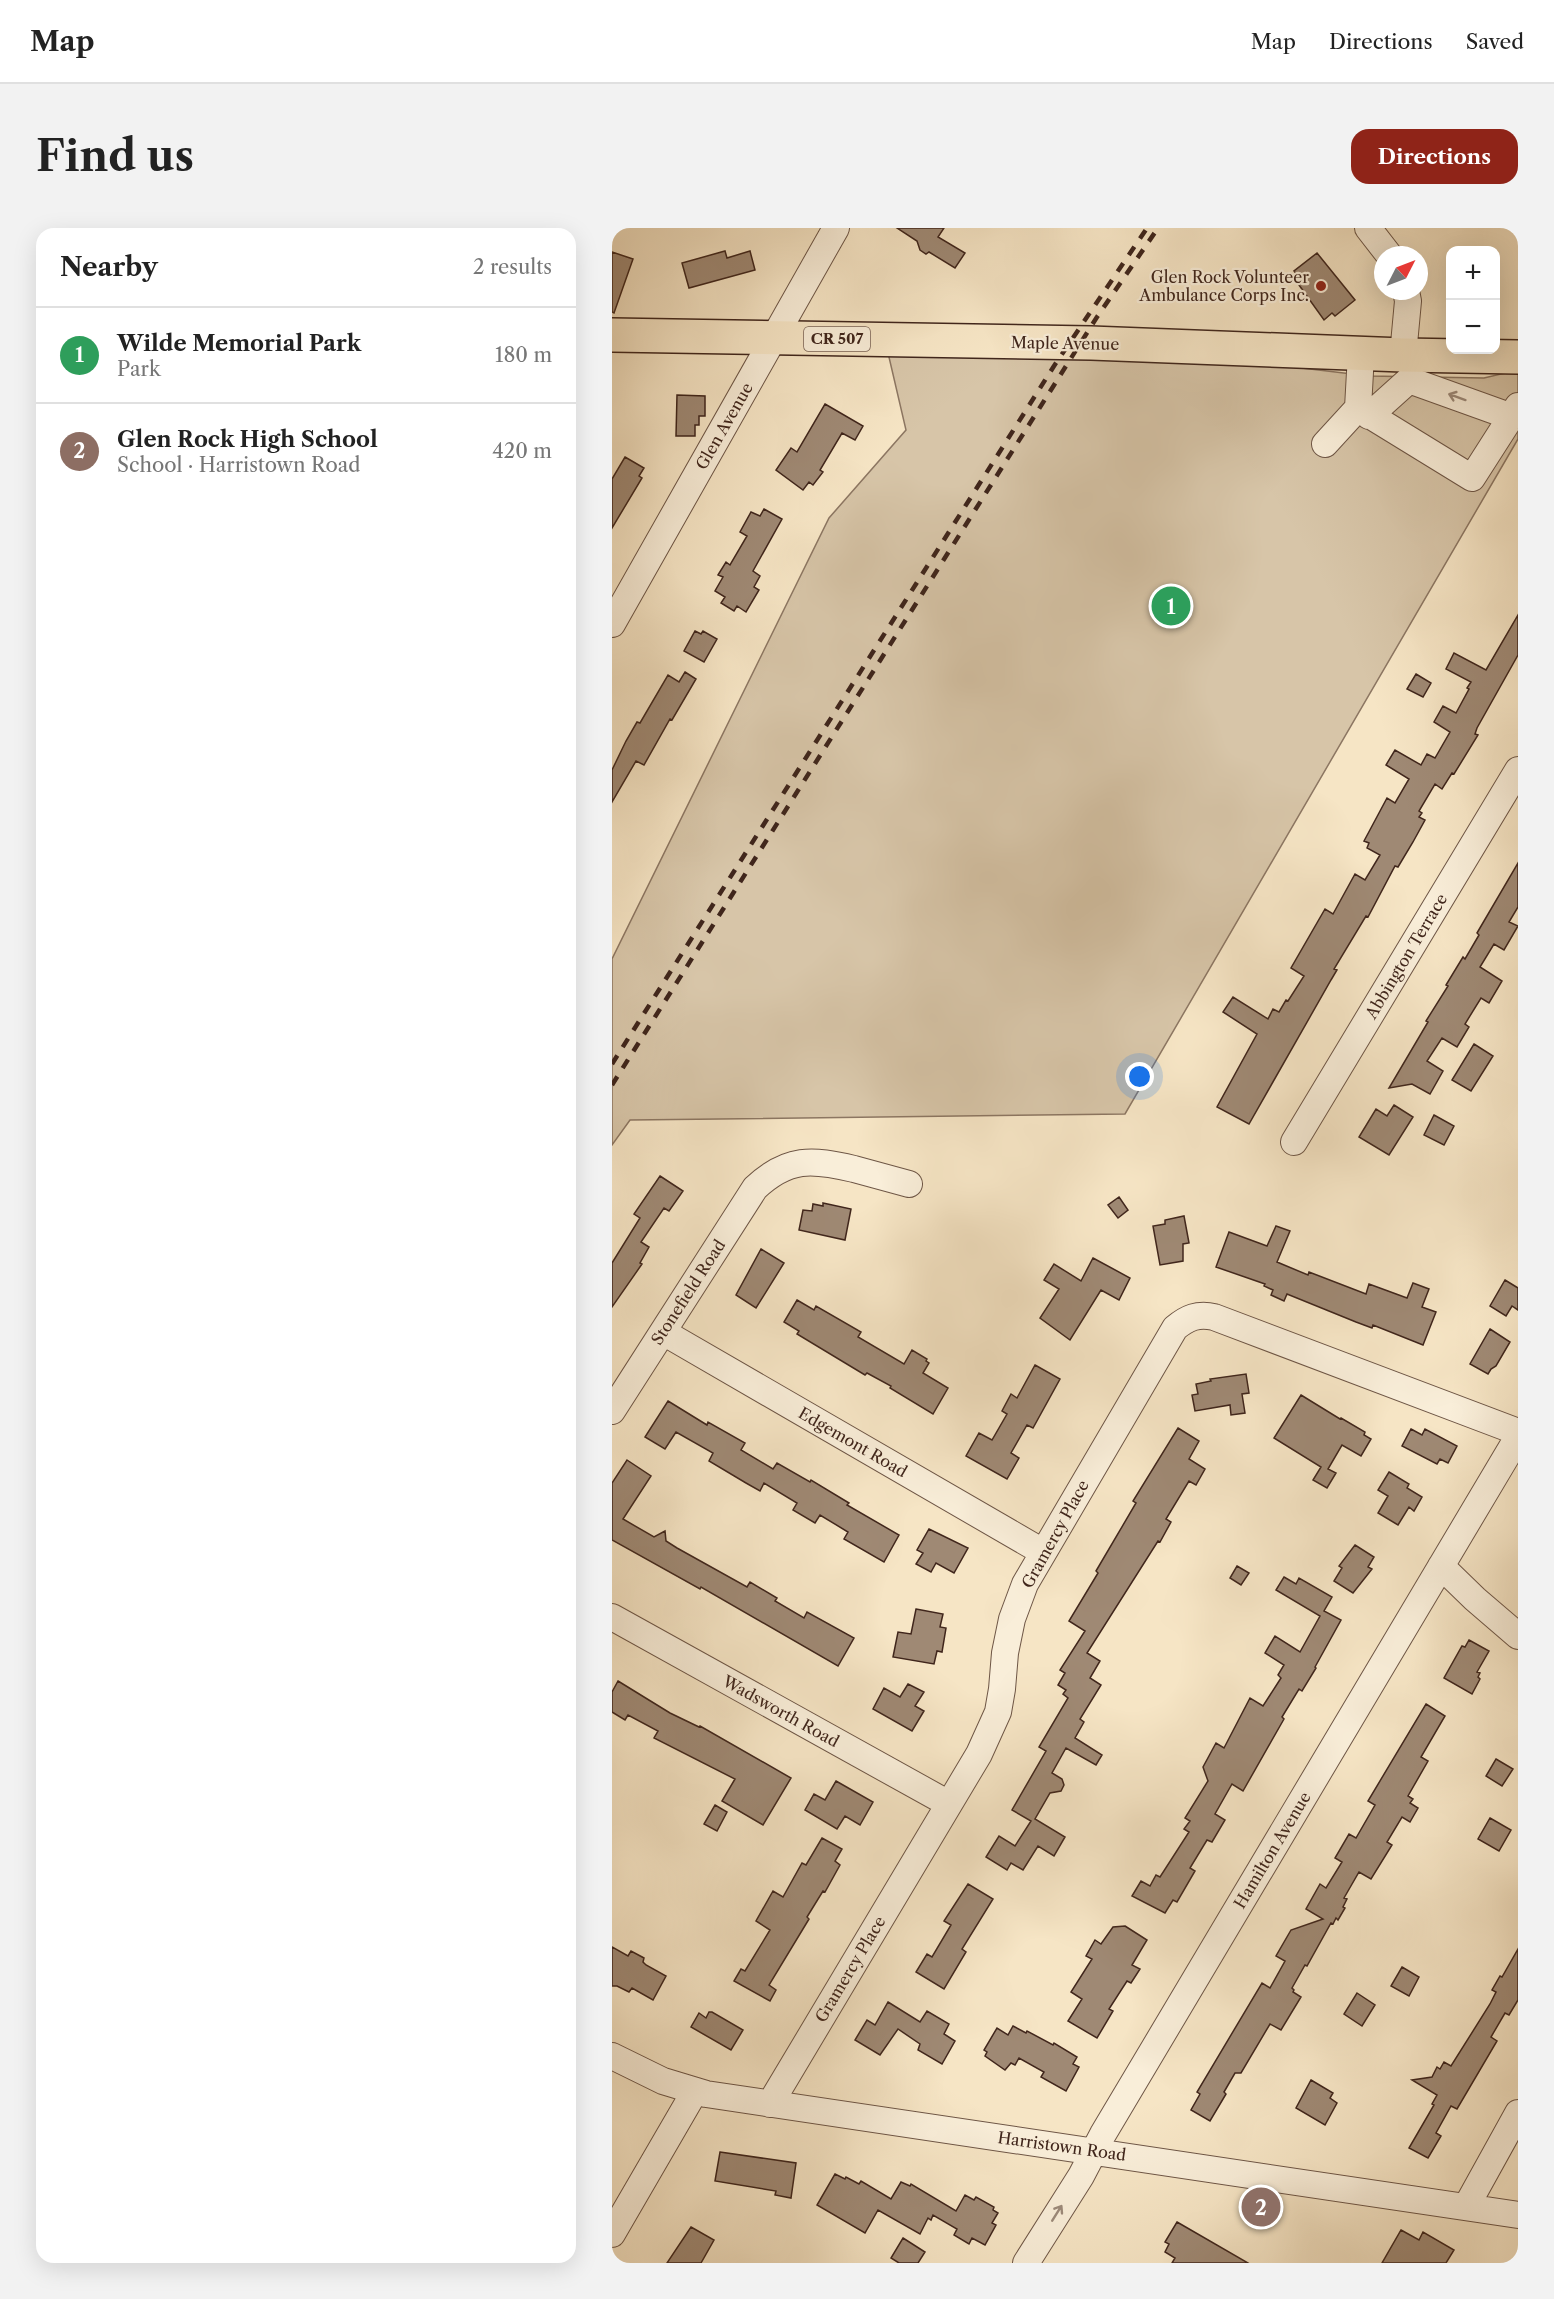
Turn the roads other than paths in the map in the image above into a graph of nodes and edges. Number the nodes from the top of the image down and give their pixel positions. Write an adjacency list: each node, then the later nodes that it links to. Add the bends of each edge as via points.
1 (836, 228): 6 (street, Glen Avenue)
2 (1368, 228): 3 (street)
3 (1382, 246)
4 (1408, 300): 8 (street)
5 (612, 335): 6 (main road, Maple Avenue / CR 507)
6 (774, 338): 7 (main road, Maple Avenue / CR 507, via 1091,343); 13 (street, Glen Avenue)
7 (1361, 354): 8 (main road, Maple Avenue / CR 507); 11 (street)
8 (1402, 355): 9 (main road, Maple Avenue / CR 507)
9 (1518, 357)
10 (1515, 411): 11 (street, one-way to 11, via 1409,380); 11 (street, via 1472,478)
11 (1363, 412): 12 (street)
12 (1325, 444)
13 (612, 624)
14 (1518, 770): 15 (street, Abbington Terrace)
15 (1294, 1142)
16 (909, 1184): 17 (street, Stonefield Road, via 819,1161 785,1166 768,1176 755,1188)
17 (663, 1332): 18 (street, Stonefield Road); 20 (street, Edgemont Road)
18 (612, 1411)
19 (1518, 1434): 20 (street, Gramercy Place, via 1224,1321 1196,1316 1175,1328); 21 (street, Hamilton Avenue)
20 (1043, 1552): 24 (street, Gramercy Place, via 1012,1619 998,1712 980,1754)
21 (1441, 1566): 23 (street); 29 (street, Hamilton Avenue)
22 (612, 1617): 24 (street, Wadsworth Road)
23 (1518, 1636)
24 (949, 1804): 27 (street, Gramercy Place)
25 (612, 2056): 26 (street, Harristown Road, via 663,2081)
26 (695, 2091): 27 (street, Harristown Road); 32 (street)
27 (770, 2104): 29 (street, Harristown Road)
28 (1518, 2113): 30 (street)
29 (1094, 2151): 30 (street, Harristown Road); 33 (street, Hamilton Avenue, one-way to 29)
30 (1466, 2207): 31 (street, Harristown Road)
31 (1518, 2215)
32 (612, 2234)
33 (1026, 2263)

